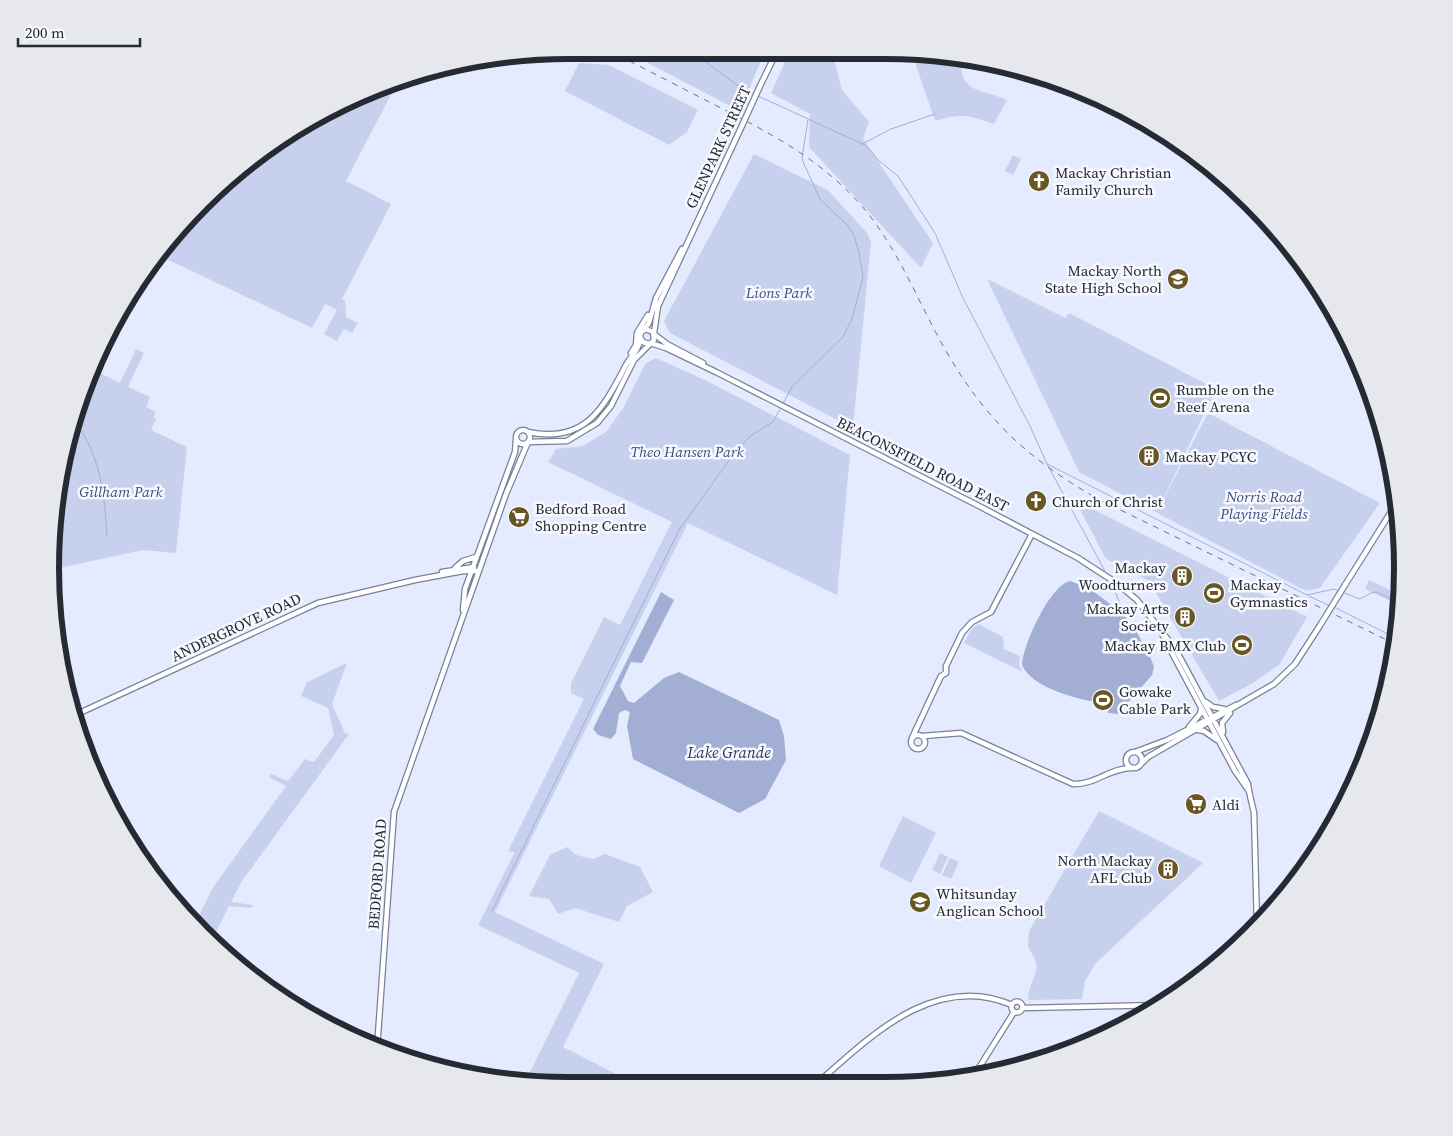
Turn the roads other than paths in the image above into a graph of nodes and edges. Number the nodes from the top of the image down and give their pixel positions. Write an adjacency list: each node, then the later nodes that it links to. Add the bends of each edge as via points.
1 (773, 59): 2 (street, GLENPARK STREET, bridge)
2 (695, 226): 3 (street, GLENPARK STREET); 5 (street, GLENPARK STREET, via 656,310)
3 (656, 298): 4 (street, GLENPARK STREET, via 649,323); 8 (street, via 638,332)
4 (643, 330): 5 (street, via 649,329); 6 (street)
5 (654, 334): 7 (street, via 654,340); 9 (street, BEACONSFIELD ROAD EAST)
6 (640, 338): 7 (street); 8 (street, via 639,346)
7 (649, 343): 9 (street, BEACONSFIELD ROAD EAST); 12 (street, via 634,360 611,406 597,423 567,441)
8 (627, 363): 10 (street, via 606,404 587,423 564,433)
9 (716, 372): 16 (street, BEACONSFIELD ROAD EAST)
10 (528, 432): 11 (street, via 519,431); 12 (street)
11 (516, 439): 12 (street, via 521,444); 17 (street, BEDFORD ROAD, via 515,453)
12 (528, 442): 19 (street, BEDFORD ROAD, via 521,453)
13 (1391, 510): 15 (street)
14 (1391, 515): 15 (street)
15 (1387, 518): 25 (street, bridge, via 1302,656 1284,676)
16 (1032, 534): 23 (street, BEACONSFIELD ROAD EAST, via 1118,584); 31 (street, via 991,612 972,622 962,633 946,666 946,673 941,676)
17 (477, 556): 18 (street, BEDFORD ROAD); 20 (street)
18 (472, 569): 19 (street, ANDERGROVE ROAD); 20 (street, ANDERGROVE ROAD); 21 (street, ANDERGROVE ROAD); 22 (street, BEDFORD ROAD, via 464,593)
19 (479, 569): 22 (street, BEDFORD ROAD)
20 (452, 570): 21 (street, ANDERGROVE ROAD)
21 (415, 580): 29 (street, ANDERGROVE ROAD, via 318,603)
22 (461, 622): 49 (street, BEDFORD ROAD, via 393,817)
23 (1158, 626): 24 (street, BEACONSFIELD ROAD EAST); 27 (street, BEACONSFIELD ROAD EAST)
24 (1195, 684): 28 (street, via 1209,705); 30 (street, BEACONSFIELD ROAD EAST)
25 (1240, 704): 26 (street); 28 (street)
26 (1234, 708): 30 (street); 37 (street, via 1222,723)
27 (1201, 709): 30 (street, BEACONSFIELD ROAD EAST); 33 (street)
28 (1226, 709): 30 (street)
29 (80, 713)
30 (1210, 720): 32 (street); 33 (street); 37 (street, BEACONSFIELD ROAD EAST)
31 (919, 722): 34 (street); 36 (street)
32 (1197, 730): 37 (street, via 1204,730); 41 (street)
33 (1184, 731): 39 (street, via 1144,751)
34 (922, 736): 35 (street); 36 (street); 38 (street)
35 (936, 736): 38 (street); 43 (street, via 948,732 973,737 1070,783 1090,782)
36 (912, 738): 38 (street, via 915,748)
37 (1222, 742): 44 (street, BEACONSFIELD ROAD EAST, via 1244,786 1250,790 1254,813)
38 (925, 745)
39 (1135, 752): 40 (street); 41 (street, via 1141,756)
40 (1126, 758): 42 (street); 43 (street)
41 (1142, 763): 42 (street)
42 (1131, 768): 43 (street)
43 (1117, 770)
44 (1257, 916)
45 (1012, 1005): 47 (street, via 1018,1002); 48 (street); 51 (street, via 997,1000 962,998 923,1005 892,1020)
46 (1146, 1005): 47 (street)
47 (1023, 1008): 48 (street, via 1019,1013)
48 (1014, 1012): 50 (street)
49 (379, 1040)
50 (979, 1068)
51 (824, 1077)

